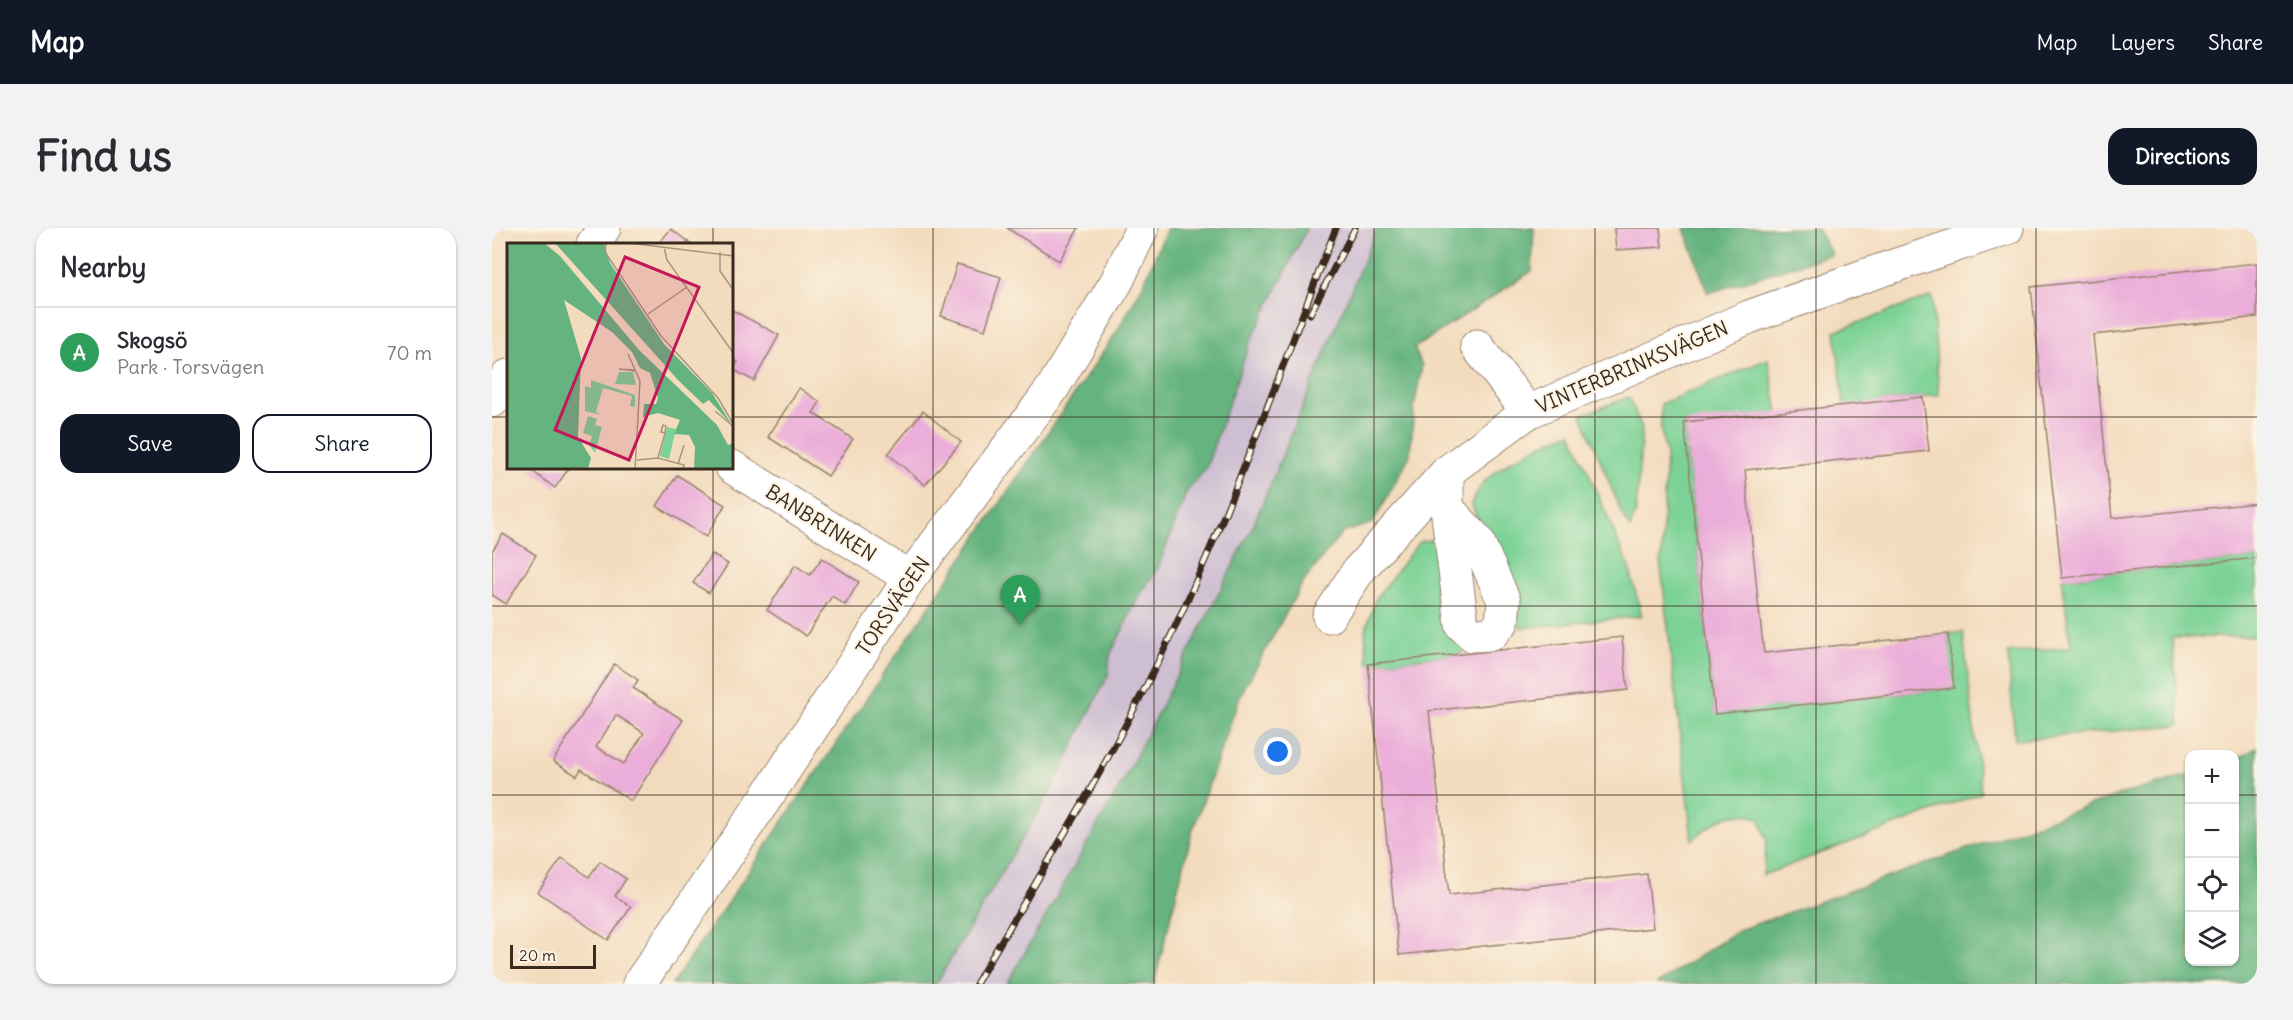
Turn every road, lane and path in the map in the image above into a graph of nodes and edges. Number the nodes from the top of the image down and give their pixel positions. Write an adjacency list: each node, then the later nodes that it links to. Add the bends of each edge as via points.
1 (604, 228): 4 (street)
2 (1142, 228): 12 (street, TORSVÄGEN, via 1117,282 1052,389)
3 (2007, 228): 8 (street, VINTERBRINKSVÄGEN, via 1749,317)
4 (594, 243)
5 (1477, 346): 8 (street)
6 (507, 378): 7 (street)
7 (492, 401)
8 (1528, 411): 10 (street, VINTERBRINKSVÄGEN)
9 (734, 468): 12 (street, BANBRINKEN)
10 (1447, 472): 11 (street); 13 (street, VINTERBRINKSVÄGEN, via 1358,572)
11 (1447, 508)
12 (910, 578): 14 (street, TORSVÄGEN)
13 (1329, 616)
14 (639, 984)

